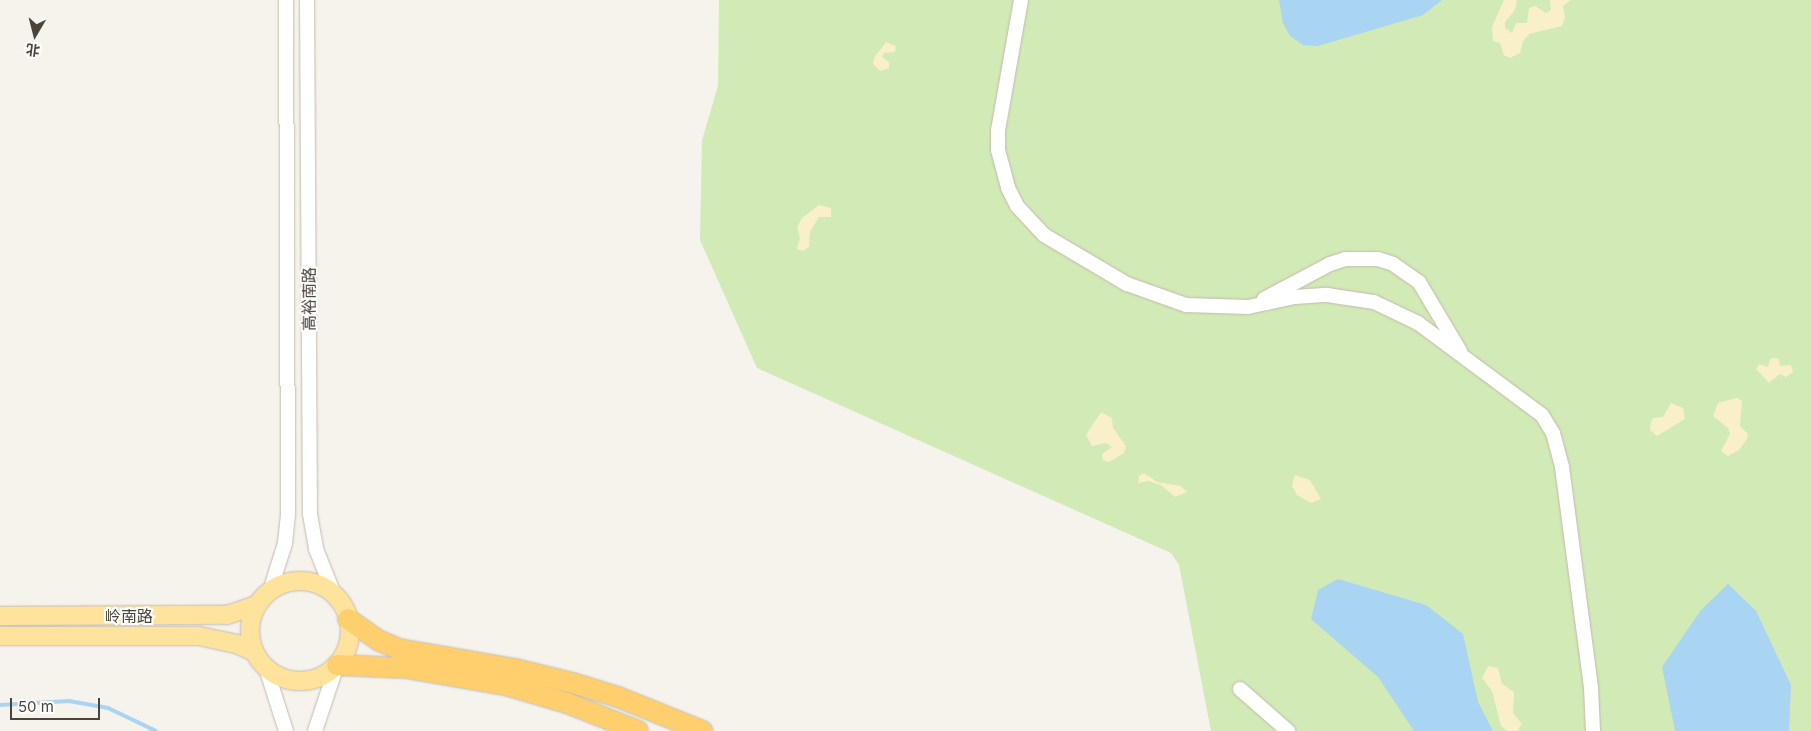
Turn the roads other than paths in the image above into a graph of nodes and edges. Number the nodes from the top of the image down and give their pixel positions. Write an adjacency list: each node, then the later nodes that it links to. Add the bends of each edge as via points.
1 (286, 0): 6 (street, 高裕南路, via 288,513 285,543)
2 (307, 0): 7 (street, 高裕南路, via 310,514 316,549)
3 (1020, 0): 4 (street, via 998,130 1001,169 1017,206 1034,226 1060,247 1155,297 1186,305)
4 (1248, 307): 5 (street, via 1310,295 1359,298 1404,315); 5 (street, via 1330,264 1354,258 1378,259 1407,272 1419,282)
5 (1464, 357): 21 (street, via 1542,415 1553,433 1562,467 1584,626)
6 (270, 591): 7 (main road, via 297,581 316,584); 8 (main road)
7 (334, 594): 10 (main road)
8 (256, 605): 9 (main road, 岭南路, via 227,615); 12 (main road, via 250,624)
9 (0, 616)
10 (348, 619): 13 (main road, via 347,648); 19 (highway, via 380,642 399,649 515,669 573,683 618,697)
11 (0, 636): 12 (main road, 岭南路, via 199,636 237,644)
12 (254, 652): 14 (main road)
13 (337, 665): 14 (main road, via 321,676 302,681 283,678); 17 (street); 18 (highway, via 406,668 505,685 567,703)
14 (266, 668): 16 (street)
15 (1240, 689): 20 (street)
16 (286, 731)
17 (315, 731)
18 (638, 731)
19 (702, 731)
20 (1288, 731)
21 (1593, 731)

